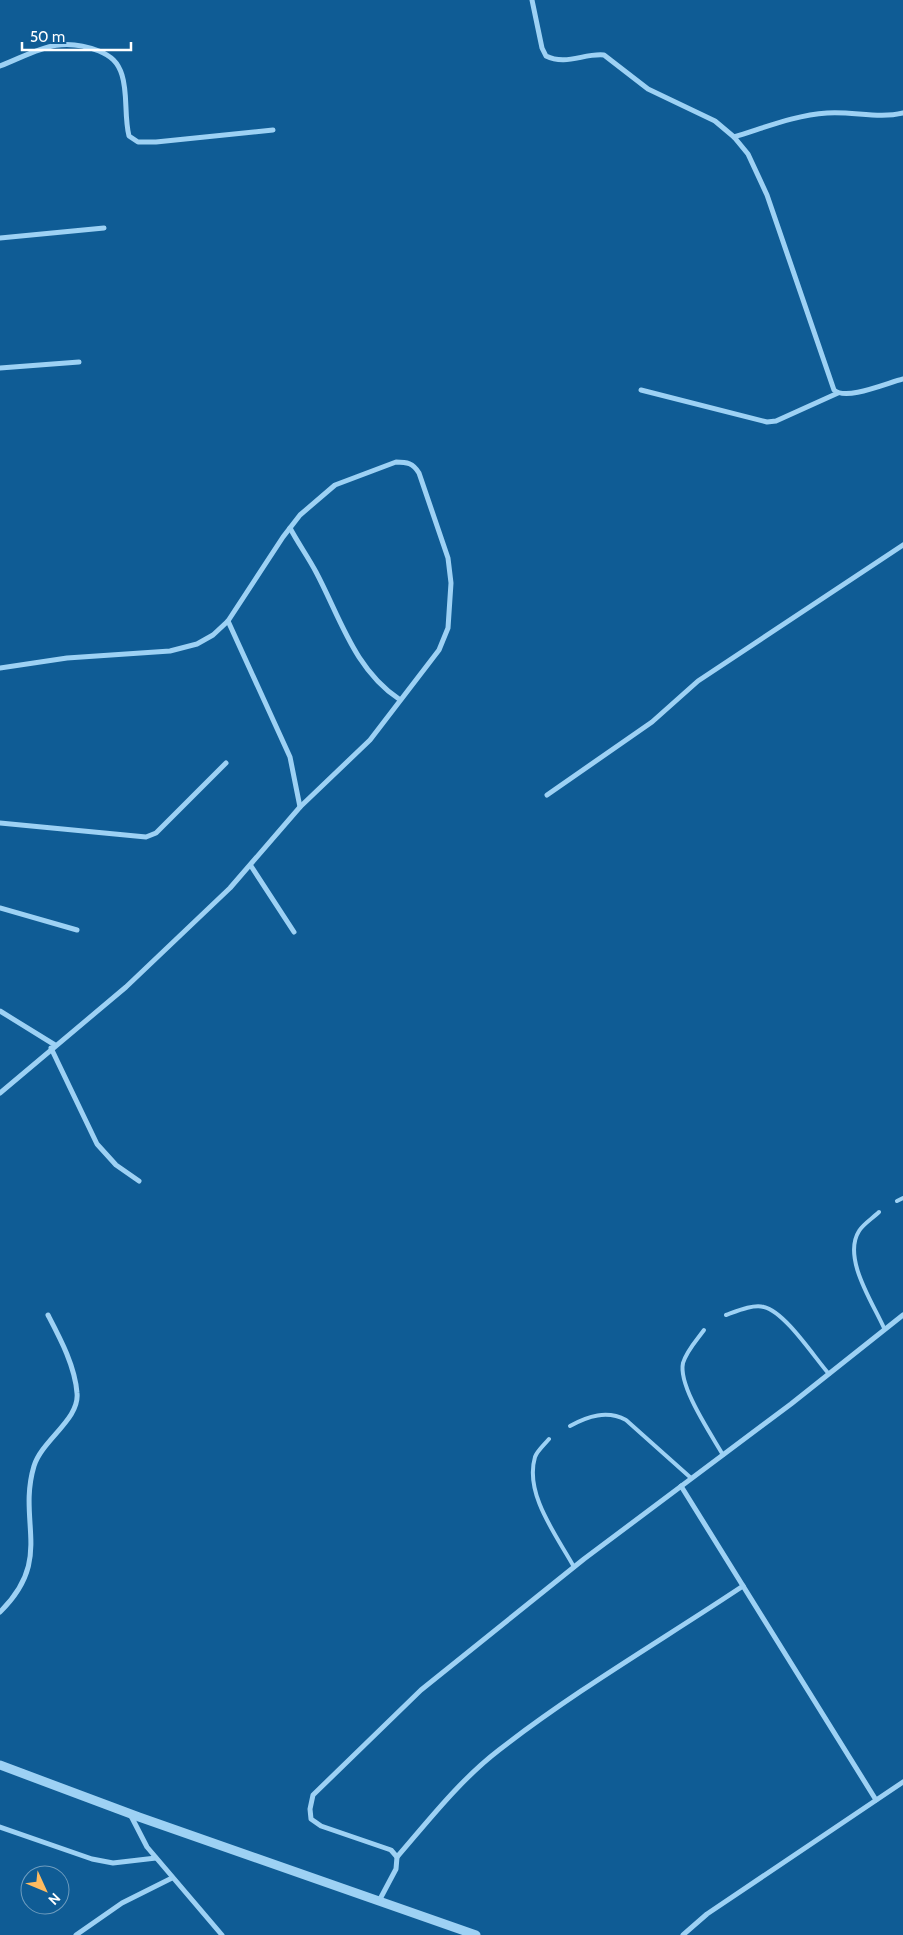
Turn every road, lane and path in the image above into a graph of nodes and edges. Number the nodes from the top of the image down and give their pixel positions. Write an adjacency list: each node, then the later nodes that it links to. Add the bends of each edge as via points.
1 (532, 0): 5 (street, via 546,56 564,61 604,55 648,89 715,121)
2 (0, 66): 4 (street, via 66,43 82,44 108,55 117,63 123,76 129,136 138,142)
3 (903, 113): 5 (street, via 825,113)
4 (274, 130)
5 (734, 137): 12 (street, via 748,154 767,194 831,385)
6 (104, 228): 7 (street)
7 (0, 238)
8 (79, 362): 9 (street)
9 (0, 368)
10 (903, 379): 12 (street, via 848,394)
11 (641, 390): 12 (street, via 767,422)
12 (838, 393)
13 (290, 528): 15 (street); 17 (street, via 359,658 383,688); 17 (street, via 335,485 396,462 415,466 448,558 452,583 448,628 438,650)
14 (903, 545): 19 (street, via 698,681 652,722)
15 (228, 621): 16 (street, via 213,636 170,651 67,658); 20 (street, via 290,757)
16 (0, 668)
17 (399, 699): 20 (street, via 370,740)
18 (226, 763): 21 (street, via 156,833 146,838)
19 (547, 795)
20 (300, 807): 22 (street)
21 (0, 823)
22 (251, 866): 25 (street); 27 (street, via 126,987)
23 (0, 908): 24 (street)
24 (77, 930)
25 (294, 932)
26 (0, 1011): 27 (street)
27 (53, 1046): 28 (street); 29 (street, via 97,1144 116,1164)
28 (0, 1093)
29 (140, 1181)
30 (903, 1198): 31 (lane)
31 (897, 1201)
32 (879, 1212): 36 (lane, via 859,1231 853,1248 854,1261)
33 (48, 1314): 46 (street, via 62,1342 78,1394 71,1416 43,1447 35,1465 30,1482 32,1552 26,1577)
34 (726, 1315): 38 (lane, via 744,1308 763,1306 777,1312)
35 (903, 1315): 36 (street)
36 (884, 1328): 38 (street)
37 (704, 1330): 41 (lane, via 688,1350 683,1365 684,1378)
38 (828, 1374): 41 (street)
39 (570, 1426): 42 (lane, via 601,1414 616,1415 626,1420)
40 (549, 1440): 44 (lane, via 535,1455 532,1473 536,1492)
41 (723, 1454): 42 (street)
42 (691, 1478): 43 (street)
43 (681, 1486): 44 (street); 45 (street)
44 (574, 1567): 52 (street, via 421,1690 313,1795 312,1819 321,1826 391,1850)
45 (743, 1586): 49 (street); 52 (street, via 498,1750 442,1804)
46 (0, 1612)
47 (0, 1765): 50 (street)
48 (903, 1782): 49 (street)
49 (876, 1800): 59 (street, via 707,1914)
50 (130, 1814): 53 (street); 55 (street)
51 (0, 1827): 53 (street, via 113,1863)
52 (397, 1857): 55 (street, via 396,1869)
53 (156, 1858): 54 (street)
54 (172, 1878): 56 (street, via 122,1903); 57 (street)
55 (380, 1901): 58 (street)
56 (76, 1935)
57 (222, 1935)
58 (476, 1935)
59 (683, 1935)

